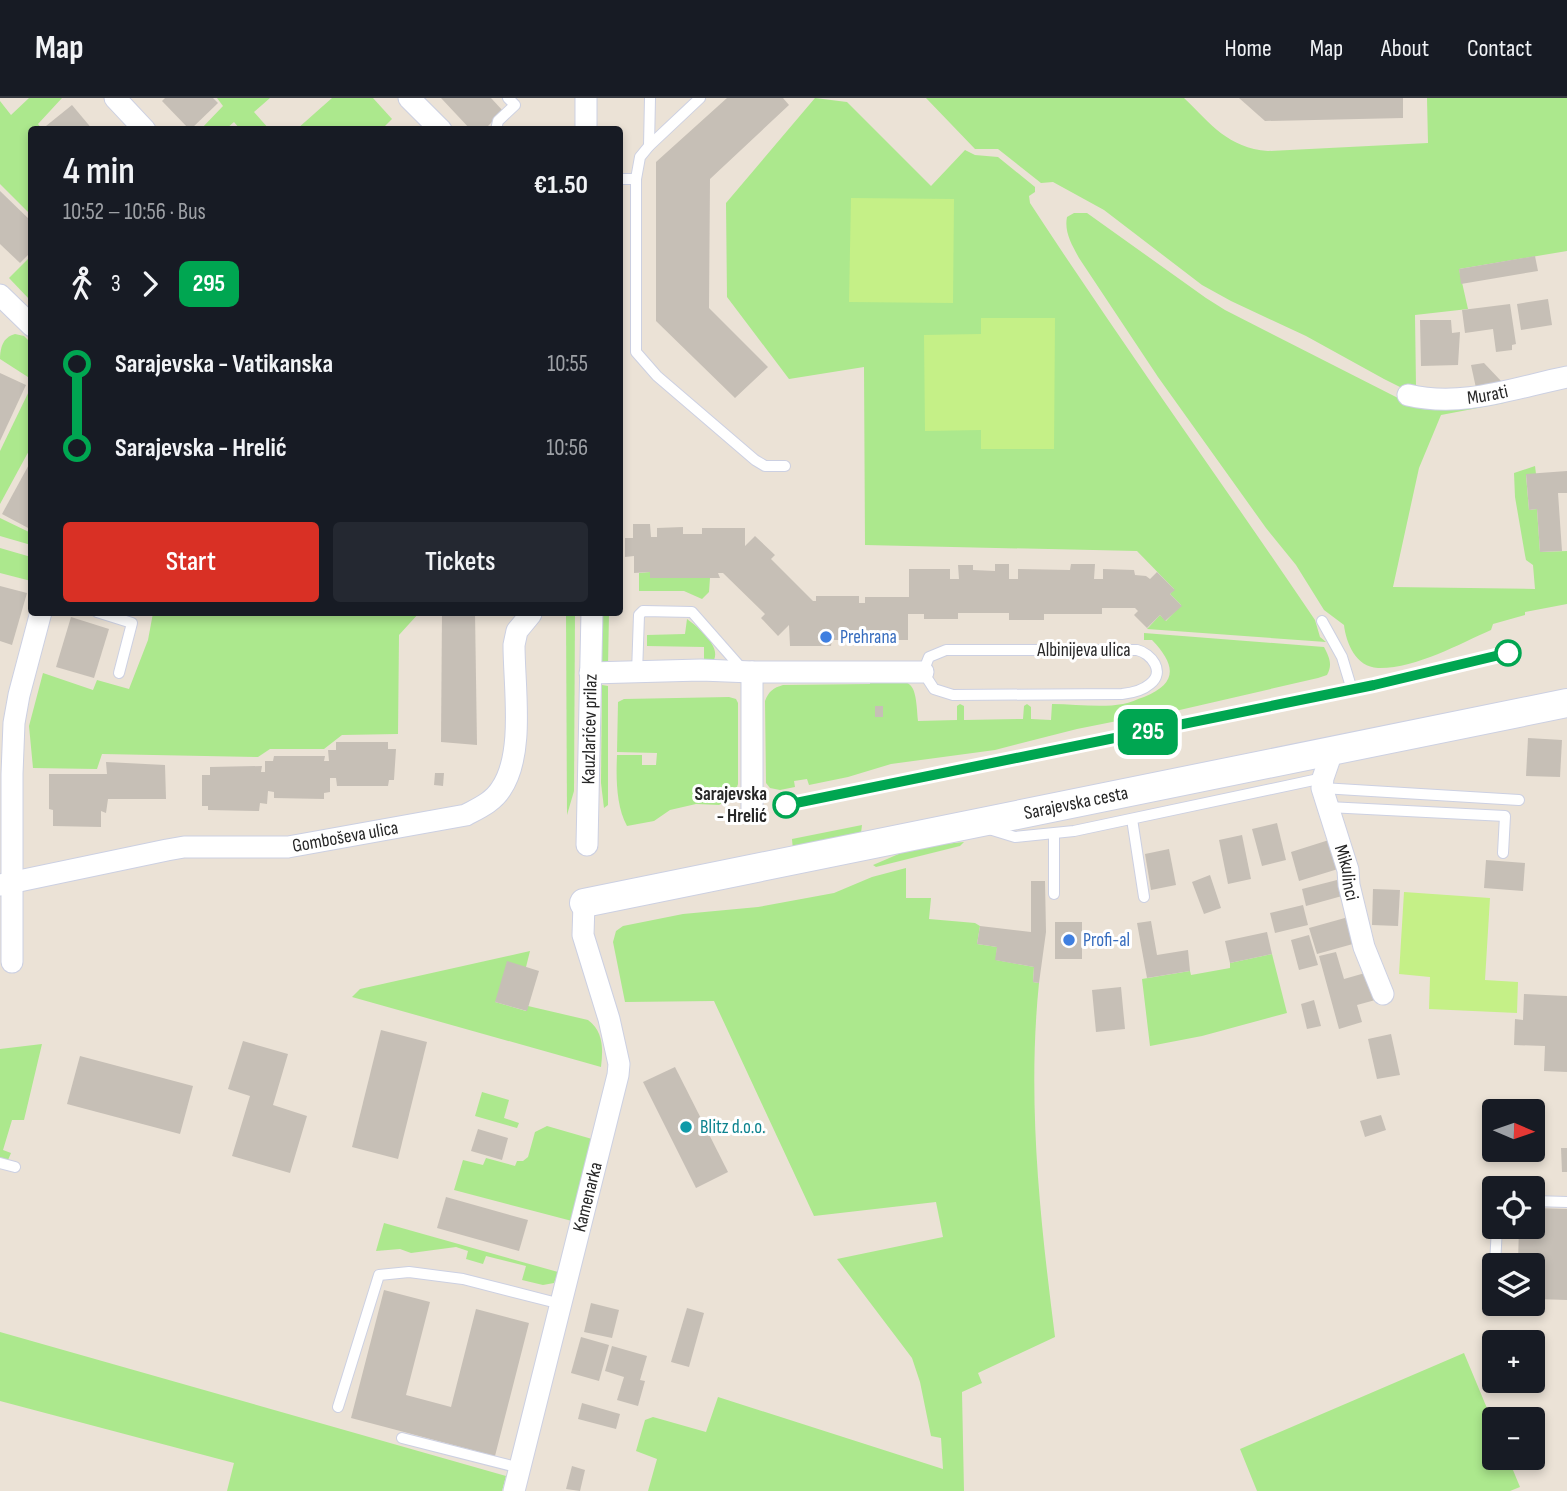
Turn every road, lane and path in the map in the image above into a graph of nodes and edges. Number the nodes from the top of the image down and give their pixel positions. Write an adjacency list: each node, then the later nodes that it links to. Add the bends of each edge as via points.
1 (115, 98): 7 (street)
2 (409, 98): 8 (street)
3 (508, 98): 9 (lane, via 515,105)
4 (586, 98): 10 (street)
5 (650, 98): 11 (lane)
6 (700, 98): 11 (lane)
7 (141, 126)
8 (437, 126)
9 (497, 126)
10 (586, 126)
11 (649, 146): 13 (lane, via 640,157)
12 (623, 179): 13 (lane)
13 (636, 179): 18 (lane, via 636,352 657,376 755,460 765,466)
14 (4, 308): 15 (street)
15 (28, 323)
16 (1567, 377): 17 (street, Murati, via 1467,399)
17 (1408, 395)
18 (785, 466)
19 (40, 616): 32 (street, via 19,695)
20 (110, 616): 26 (lane, via 132,623)
21 (529, 616): 41 (street, Gomboševa ulica, via 513,645 515,748 508,775 501,790 466,815 288,847 184,847)
22 (592, 616): 27 (street, Kauzlarićev prilaz)
23 (1322, 621): 29 (lane, via 1342,657)
24 (748, 672): 25 (street); 28 (street); 28 (lane, via 696,615 643,611 639,615); 35 (street)
25 (923, 672): 25 (lane, Albinijeva ulica, via 934,689 953,695 1133,693 1150,685 1156,673 1153,657 1137,650 946,650 929,657)
26 (119, 673)
27 (590, 673): 28 (street); 39 (street, Kauzlarićev prilaz)
28 (637, 673)
29 (1352, 690)
30 (1567, 703): 31 (main road, Sarajevska cesta)
31 (1332, 752): 33 (street); 37 (main road, Sarajevska cesta)
32 (6, 774): 41 (street)
33 (1324, 791): 34 (lane); 36 (lane); 40 (lane, via 1506,816); 46 (street, Mikulinci, via 1348,870 1364,947)
34 (1519, 800)
35 (752, 812)
36 (1132, 820): 38 (lane); 43 (lane)
37 (972, 824): 38 (lane, via 1015,837); 44 (main road, Sarajevska cesta)
38 (1054, 834): 42 (lane)
39 (586, 845)
40 (1503, 853)
41 (6, 883): 45 (street)
42 (1055, 894)
43 (1144, 897)
44 (584, 903): 51 (street, Kamenarka, via 583,935 619,1064)
45 (12, 962)
46 (1383, 994)
47 (0, 1163): 48 (lane)
48 (15, 1167)
49 (1545, 1201): 50 (lane)
50 (1567, 1202)
51 (561, 1304): 52 (lane, via 463,1279 409,1272 379,1275); 54 (street, Kamenarka)
52 (338, 1407)
53 (402, 1438): 54 (lane)
54 (520, 1468): 55 (street, Kamenarka)
55 (514, 1491)

